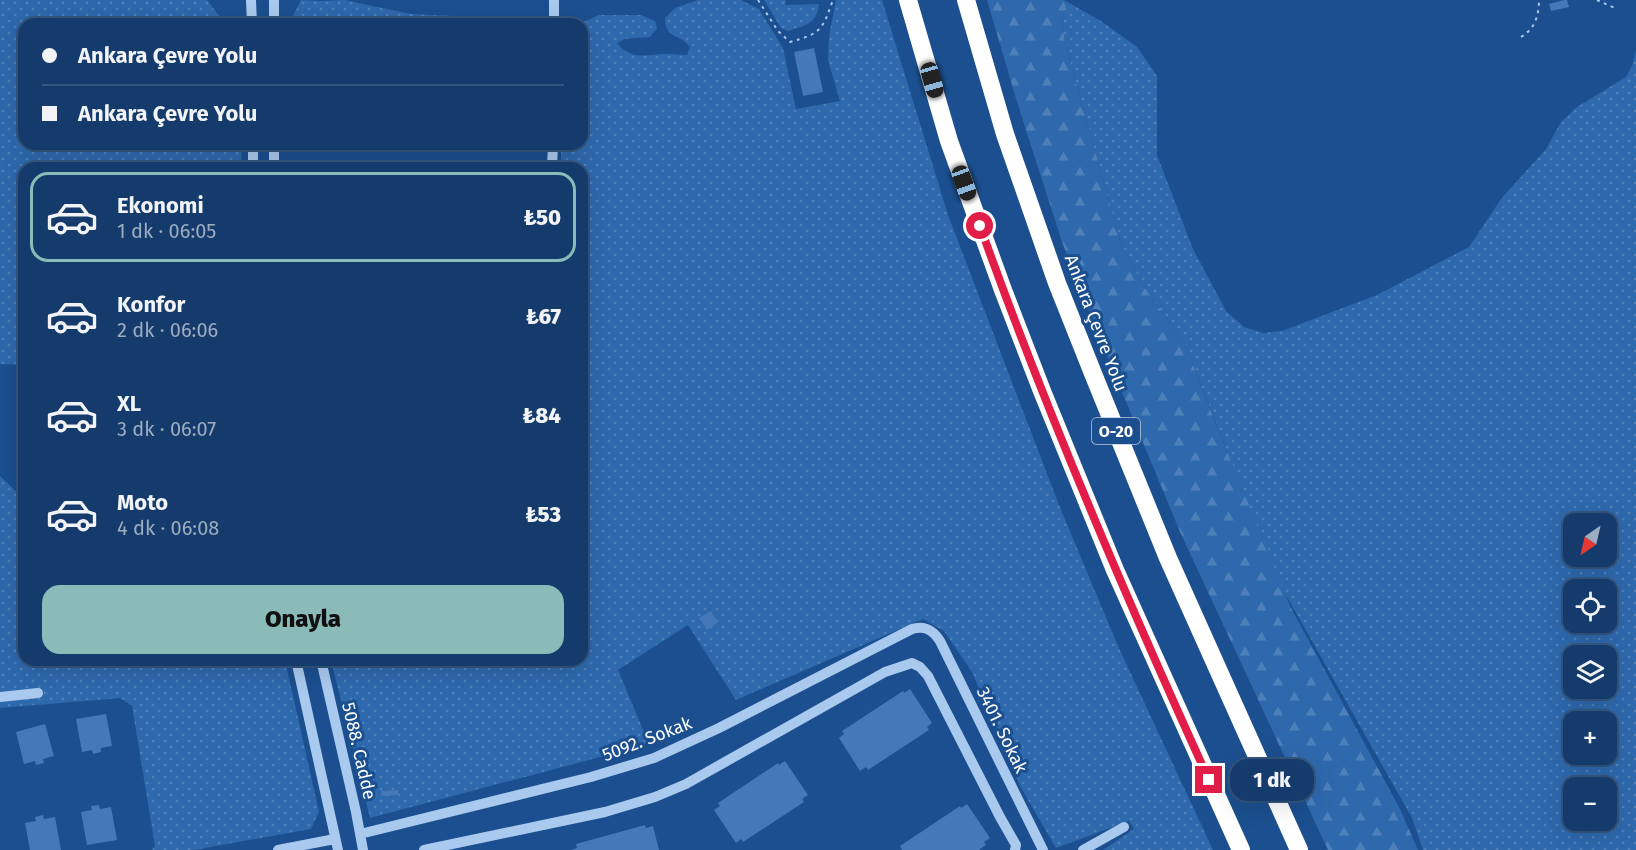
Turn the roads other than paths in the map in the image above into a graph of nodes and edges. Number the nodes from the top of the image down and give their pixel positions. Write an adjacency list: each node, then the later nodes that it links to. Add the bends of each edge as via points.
1 (251, 0): 6 (street)
2 (274, 0): 7 (street)
3 (554, 0): 8 (street)
4 (908, 0): 23 (highway, O-20, via 949,141 1042,391 1115,570)
5 (966, 0): 24 (highway, Ankara Çevre Yolu / O-20, via 1009,144 1057,283 1168,558)
6 (252, 18)
7 (274, 18)
8 (554, 18)
9 (927, 628): 15 (street, 5092. Sokak, via 912,629 654,758); 21 (street, 3401. Sokak, via 940,641)
10 (297, 666): 16 (street)
11 (322, 666): 15 (street, 5088. Cadde)
12 (38, 693): 13 (street)
13 (0, 697)
14 (1124, 827): 22 (street)
15 (360, 834): 18 (street, 5088. Cadde)
16 (336, 845): 17 (street)
17 (278, 850)
18 (363, 850)
19 (424, 850): 20 (street, via 605,812 655,796 686,784 885,672 912,663 928,676 1016,845)
20 (1015, 850)
21 (1043, 850)
22 (1083, 850)
23 (1241, 850)
24 (1299, 850)

